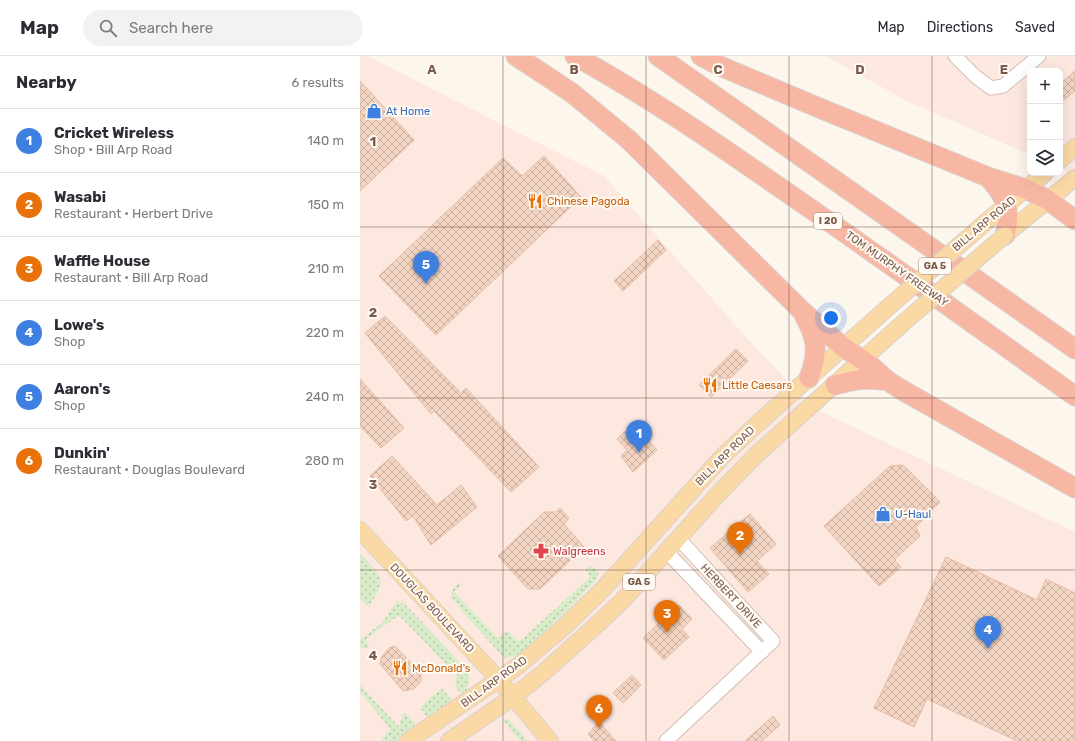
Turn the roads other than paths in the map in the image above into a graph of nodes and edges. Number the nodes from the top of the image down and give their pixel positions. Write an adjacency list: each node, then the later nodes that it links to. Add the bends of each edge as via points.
1 (516, 56): 17 (highway, via 572,93 629,140)
2 (575, 56): 24 (highway, TOM MURPHY FREEWAY / I 20, via 732,154)
3 (658, 56): 19 (highway)
4 (701, 56): 10 (highway, via 774,89)
5 (955, 56): 6 (street, via 991,88 1004,86)
6 (1039, 56)
7 (1075, 147): 8 (main road)
8 (1063, 157)
9 (1041, 176): 12 (main road, BILL ARP ROAD / GA 5)
10 (988, 177): 12 (highway); 14 (highway, via 999,190)
11 (1075, 178): 13 (main road, BILL ARP ROAD / GA 5)
12 (1026, 189): 13 (highway); 14 (main road, BILL ARP ROAD / GA 5)
13 (1048, 200): 15 (highway); 16 (main road, BILL ARP ROAD / GA 5)
14 (1006, 206): 16 (highway, via 1008,225); 18 (main road, BILL ARP ROAD / GA 5, bridge)
15 (1075, 220)
16 (1005, 235): 20 (main road, BILL ARP ROAD / GA 5, bridge)
17 (800, 309): 18 (highway); 21 (highway, via 816,344)
18 (843, 347): 20 (highway); 21 (main road, BILL ARP ROAD / GA 5)
19 (1075, 349)
20 (863, 360): 22 (highway); 23 (main road, BILL ARP ROAD / GA 5)
21 (809, 378): 30 (main road, BILL ARP ROAD / GA 5, via 722,457 596,595 542,646)
22 (888, 381): 23 (highway, via 869,378); 25 (highway)
23 (834, 385): 27 (main road, BILL ARP ROAD / GA 5, via 756,455)
24 (1075, 396)
25 (1075, 488)
26 (360, 530): 30 (main road, DOUGLAS BOULEVARD)
27 (678, 538): 28 (main road, BILL ARP ROAD / GA 5); 29 (street, HERBERT DRIVE, via 774,641)
28 (666, 551): 29 (street, HERBERT DRIVE); 31 (main road, BILL ARP ROAD / GA 5, via 601,621)
29 (762, 652): 35 (street, HERBERT DRIVE)
30 (499, 680): 31 (main road, DOUGLAS BOULEVARD); 32 (main road, BILL ARP ROAD / GA 5)
31 (513, 697): 33 (main road, BILL ARP ROAD / GA 5); 34 (main road, DOUGLAS BOULEVARD)
32 (408, 741)
33 (449, 741)
34 (550, 741)
35 (666, 741)

